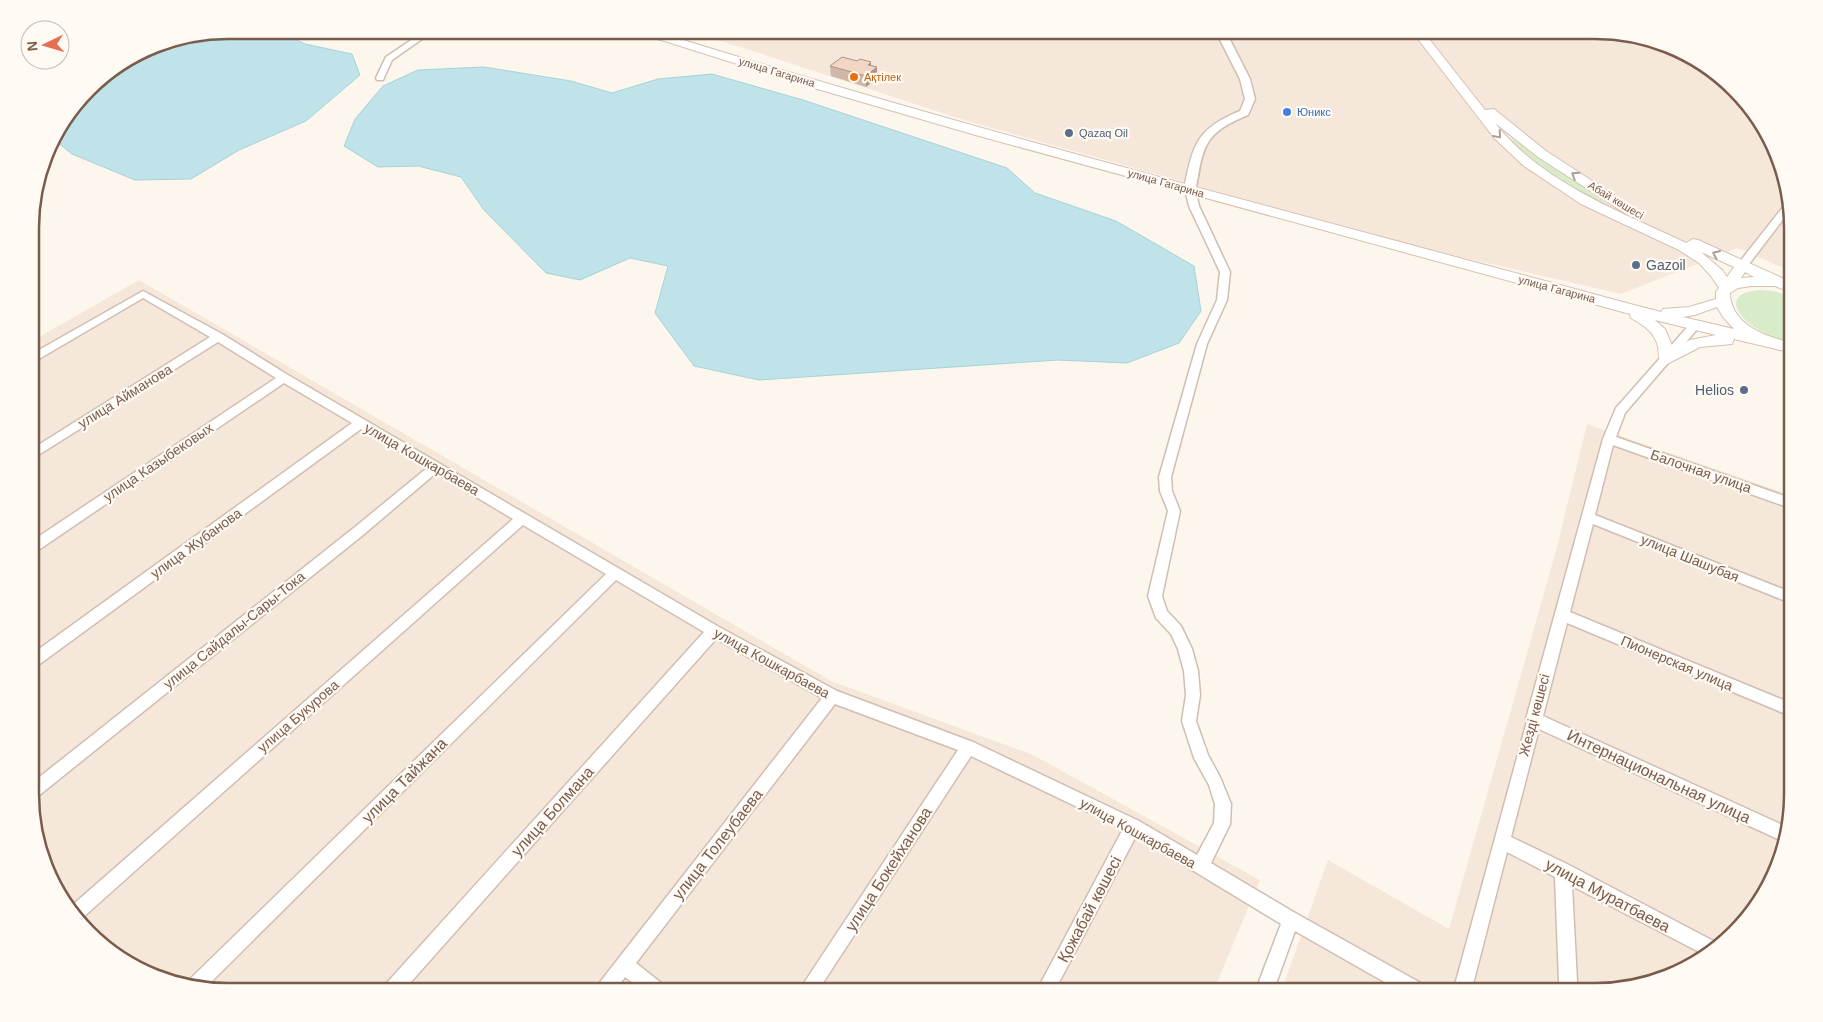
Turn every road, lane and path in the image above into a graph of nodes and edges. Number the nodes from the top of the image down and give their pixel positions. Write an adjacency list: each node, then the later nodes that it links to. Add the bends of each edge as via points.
1 (417, 39): 5 (street, via 389,59)
2 (685, 39): 7 (main road, улица Гагарина, via 901,110)
3 (1224, 39): 7 (street, via 1245,80 1250,99 1244,113 1226,120 1203,138)
4 (1423, 39): 6 (main road, Абай көшесі)
5 (380, 78)
6 (1458, 82): 9 (main road, Абай көшесі, one-way to 6, via 1639,215 1590,185 1518,137); 12 (main road, Абай көшесі, one-way to 12, via 1499,136 1528,163 1586,201 1684,247 1704,260 1717,273)
7 (1190, 189): 13 (main road, улица Гагарина); 43 (street, via 1194,206 1225,272 1222,300 1202,344 1165,477 1166,491 1174,511 1155,596 1161,614 1176,630 1185,649 1192,671 1189,721 1201,758 1224,804 1222,824)
8 (1784, 212): 9 (street)
9 (1742, 266): 10 (main road, Абай көшесі); 12 (main road)
10 (1784, 285)
11 (1784, 286): 12 (main road, via 1747,281 1735,283)
12 (1721, 294): 13 (main road, via 1690,312); 14 (main road); 16 (main road, via 1725,310 1733,320 1746,330)
13 (1618, 306): 14 (main road, улица Гагарина); 20 (main road, via 1642,318 1661,333 1667,346)
14 (1695, 325): 17 (main road, улица Гагарина); 20 (street, Жезді көшесі)
15 (218, 337): 19 (street, улица Кошкарбаева, via 143,294); 21 (street, улица Кошкарбаева); 24 (street, улица Айманова)
16 (1784, 346)
17 (1784, 347)
18 (1784, 347): 20 (main road, via 1709,339 1691,344)
19 (39, 355)
20 (1667, 359): 23 (street, Жезді көшесі, via 1620,412)
21 (284, 378): 22 (street, улица Кошкарбаева); 29 (street, улица Казыбековых)
22 (360, 423): 25 (street, улица Кошкарбаева); 34 (street, улица Жубанова)
23 (1609, 439): 26 (street, Балочная улица); 27 (street, Жезді көшесі)
24 (39, 451)
25 (436, 467): 28 (street, улица Кошкарбаева); 39 (street, улица Сайдалы-Сары-Тока)
26 (1784, 501)
27 (1587, 517): 31 (street, улица Шашубая); 32 (street, Жезді көшесі)
28 (523, 518): 30 (street, улица Кошкарбаева); 45 (street, улица Букурова)
29 (39, 542)
30 (616, 573): 33 (street, улица Кошкарбаева); 49 (street, улица Тайжана)
31 (1784, 595)
32 (1561, 614): 36 (street, Пионерская улица); 37 (street, Жезді көшесі)
33 (714, 631): 35 (street, улица Кошкарбаева); 50 (street, улица Болмана)
34 (39, 657)
35 (832, 696): 38 (street, улица Кошкарбаева); 48 (street, улица Толеубаева)
36 (1784, 707)
37 (1533, 719): 41 (street, Интернациональная улица); 42 (street, Жезді көшесі)
38 (968, 747): 40 (street, улица Кошкарбаева); 53 (street, улица Бокейханова)
39 (39, 786)
40 (1133, 826): 43 (street, улица Кошкарбаева); 54 (street, Қожабай көшесі)
41 (1781, 832)
42 (1502, 841): 44 (street, улица Муратбаева); 57 (street, Жезді көшесі)
43 (1200, 866): 46 (street, улица Кошкарбаева)
44 (1563, 871): 47 (street, улица Муратбаева); 58 (street)
45 (79, 910)
46 (1291, 920): 55 (street); 56 (street, улица Кошкарбаева)
47 (1707, 946)
48 (624, 965): 51 (street, улица Толеубаева); 52 (street)
49 (200, 981)
50 (398, 983)
51 (609, 983)
52 (647, 983)
53 (813, 983)
54 (1050, 983)
55 (1267, 983)
56 (1404, 983)
57 (1464, 983)
58 (1568, 983)

